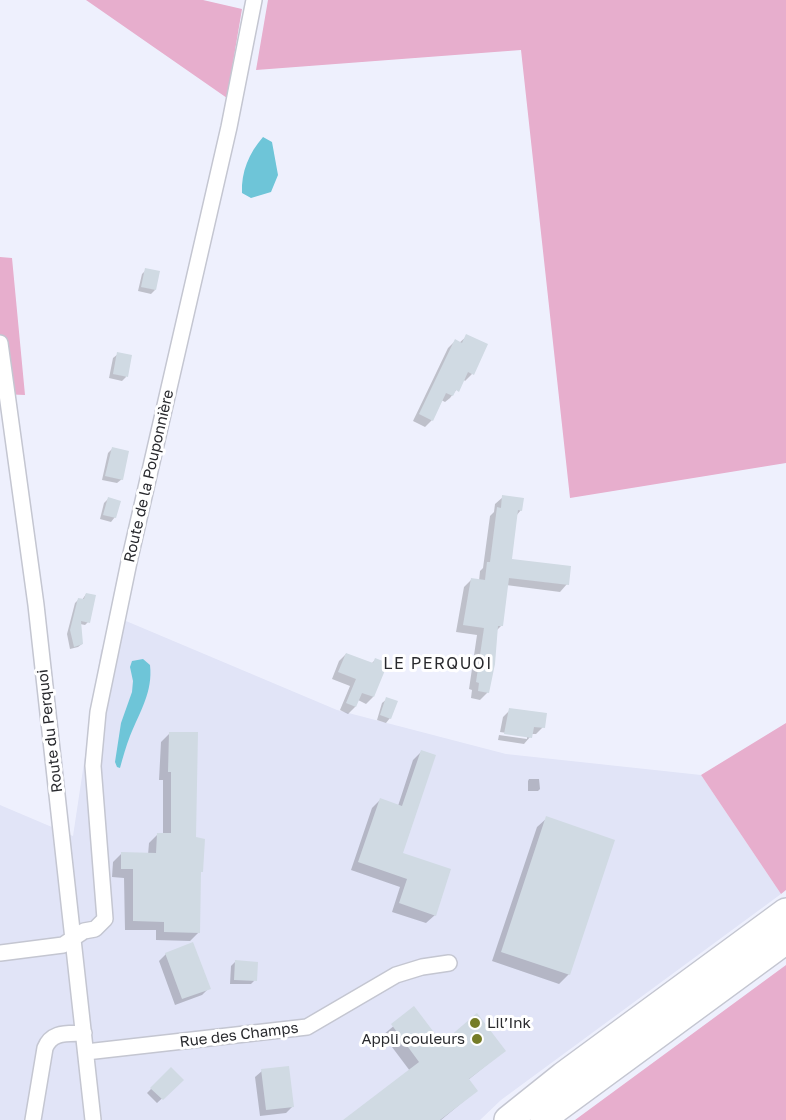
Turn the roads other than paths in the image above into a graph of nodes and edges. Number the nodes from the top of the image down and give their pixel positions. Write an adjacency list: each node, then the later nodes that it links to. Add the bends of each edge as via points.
1 (254, 0): 4 (street, Route de la Pouponnière, via 98,712 93,766 105,919 95,929)
2 (0, 343): 4 (street, Route du Perquoi, via 36,605)
3 (786, 912): 12 (highway)
4 (74, 937): 6 (street, via 63,945); 8 (street, Route du Perquoi)
5 (786, 940): 13 (highway)
6 (0, 953)
7 (449, 963): 9 (street, Rue des Champs, via 396,975 307,1027)
8 (84, 1033): 9 (street, Route du Perquoi); 10 (street, via 48,1040)
9 (86, 1052): 11 (street, Route du Perquoi)
10 (33, 1120)
11 (93, 1120)
12 (508, 1120)
13 (544, 1120)

